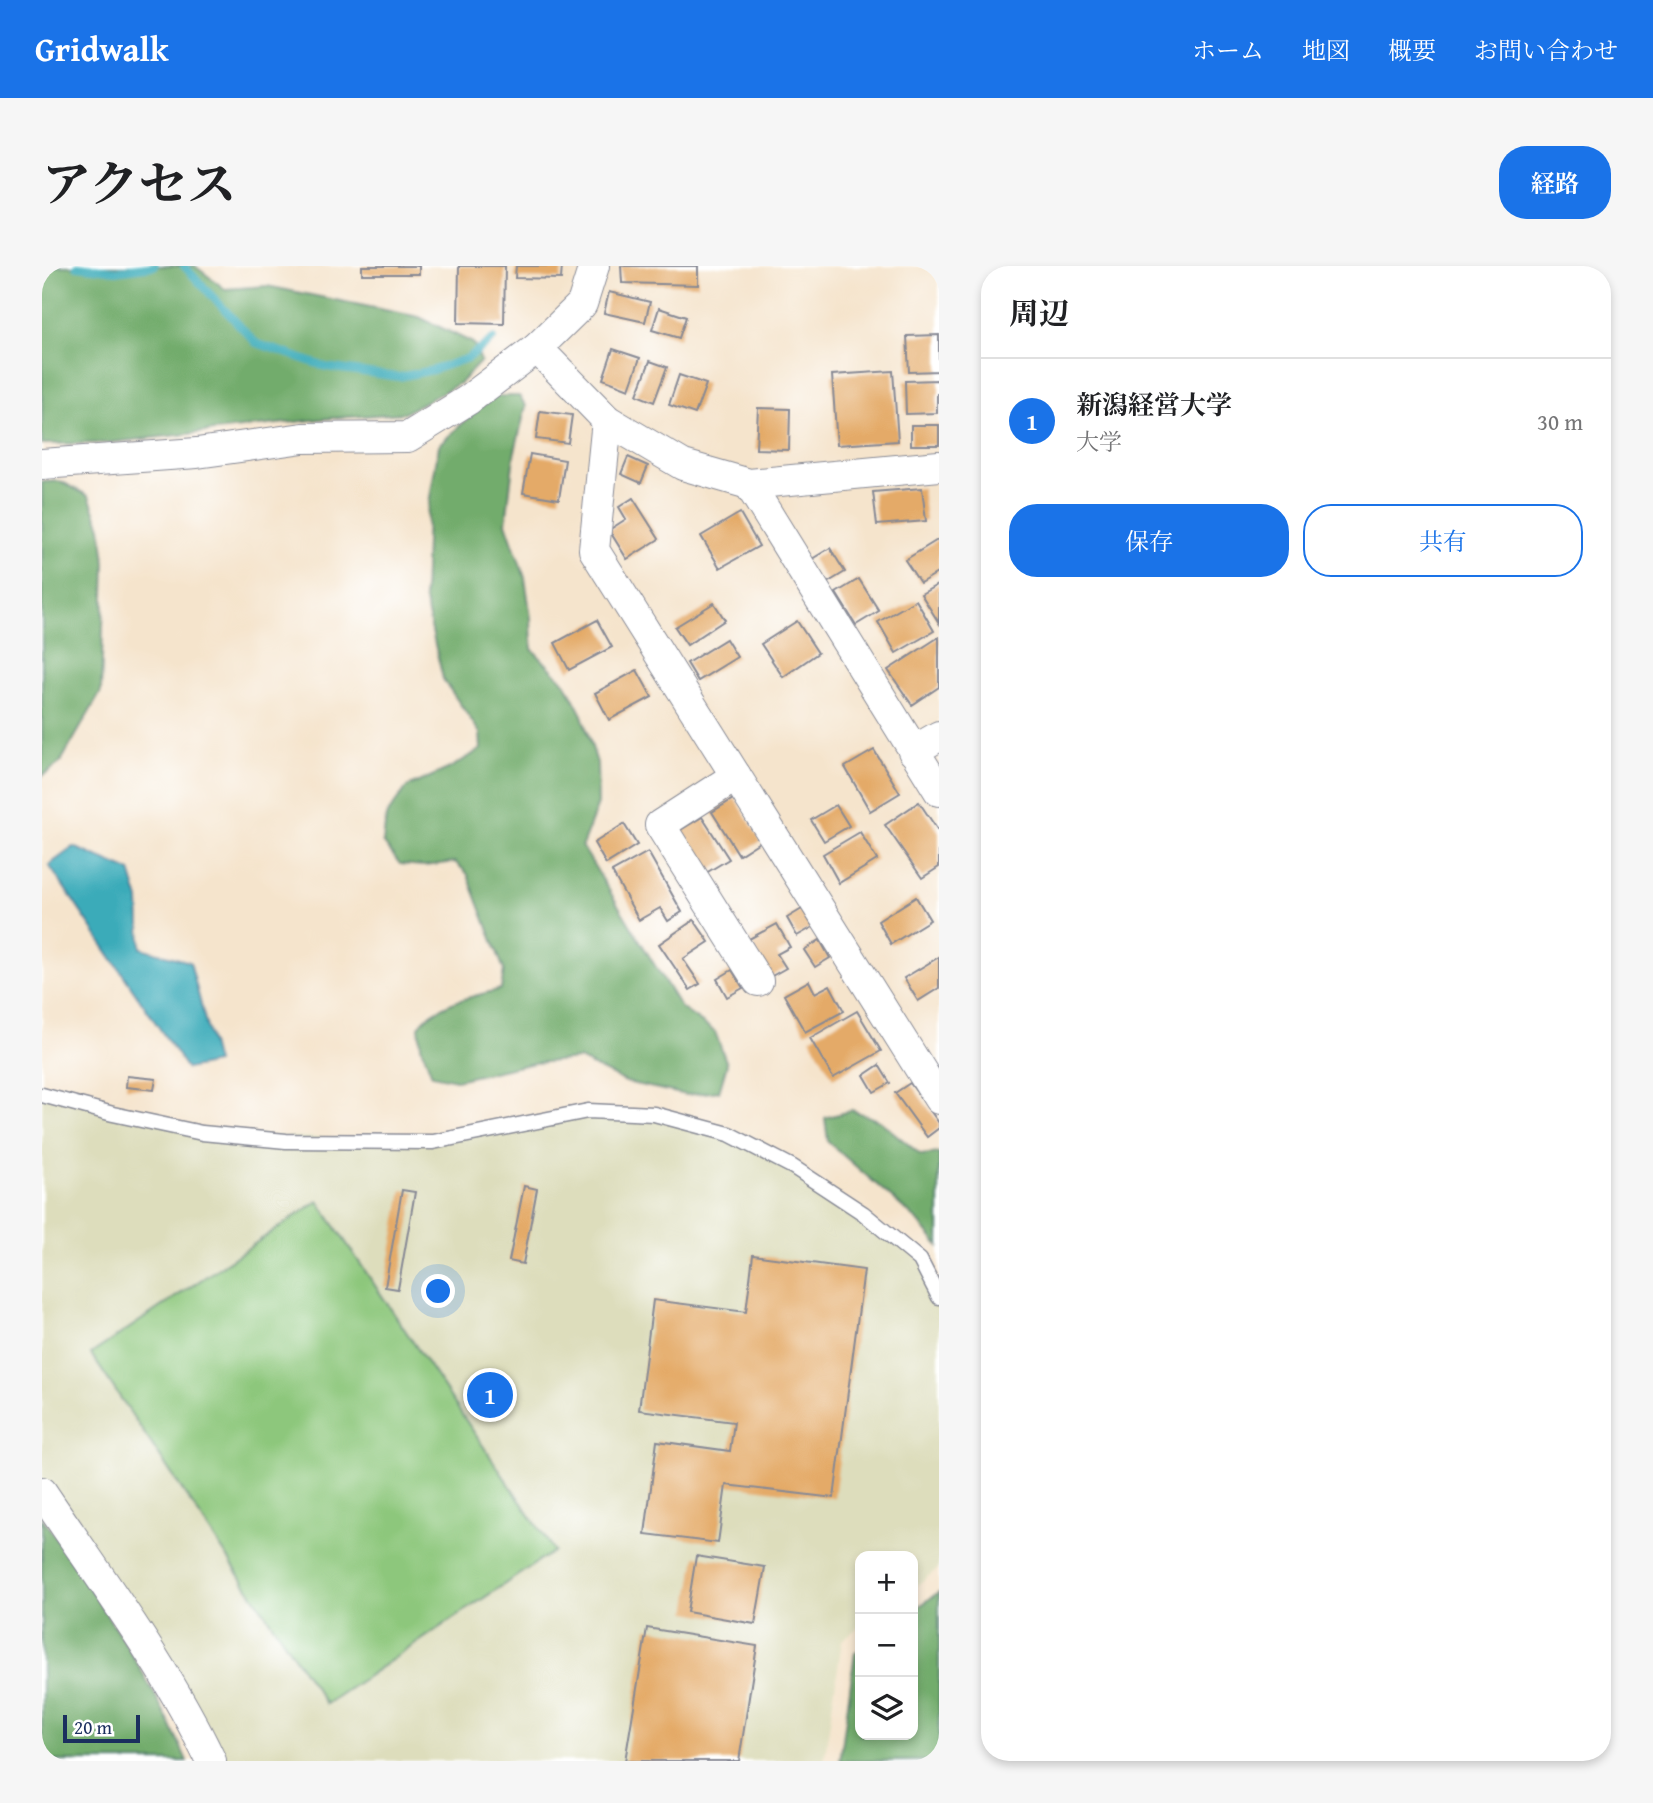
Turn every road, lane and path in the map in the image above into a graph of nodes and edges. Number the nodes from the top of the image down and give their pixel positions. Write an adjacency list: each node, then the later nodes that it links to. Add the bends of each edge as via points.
1 (594, 266): 2 (street, via 582,304)
2 (537, 348): 3 (street); 4 (street, via 468,400 408,437 303,438 197,453)
3 (607, 420): 6 (street, via 683,465); 9 (street, via 594,550)
4 (42, 464)
5 (939, 466): 6 (street)
6 (748, 484): 8 (street)
7 (939, 736): 8 (street)
8 (913, 751): 10 (street)
9 (736, 776): 11 (street, via 660,825); 13 (street)
10 (939, 791)
11 (758, 981)
12 (42, 1095): 14 (lane, via 202,1133 286,1141 433,1142 588,1111 654,1114 729,1134 793,1167 863,1213 920,1260)
13 (939, 1099)
14 (939, 1297)
15 (42, 1492): 16 (street, via 146,1647)
16 (211, 1761)

